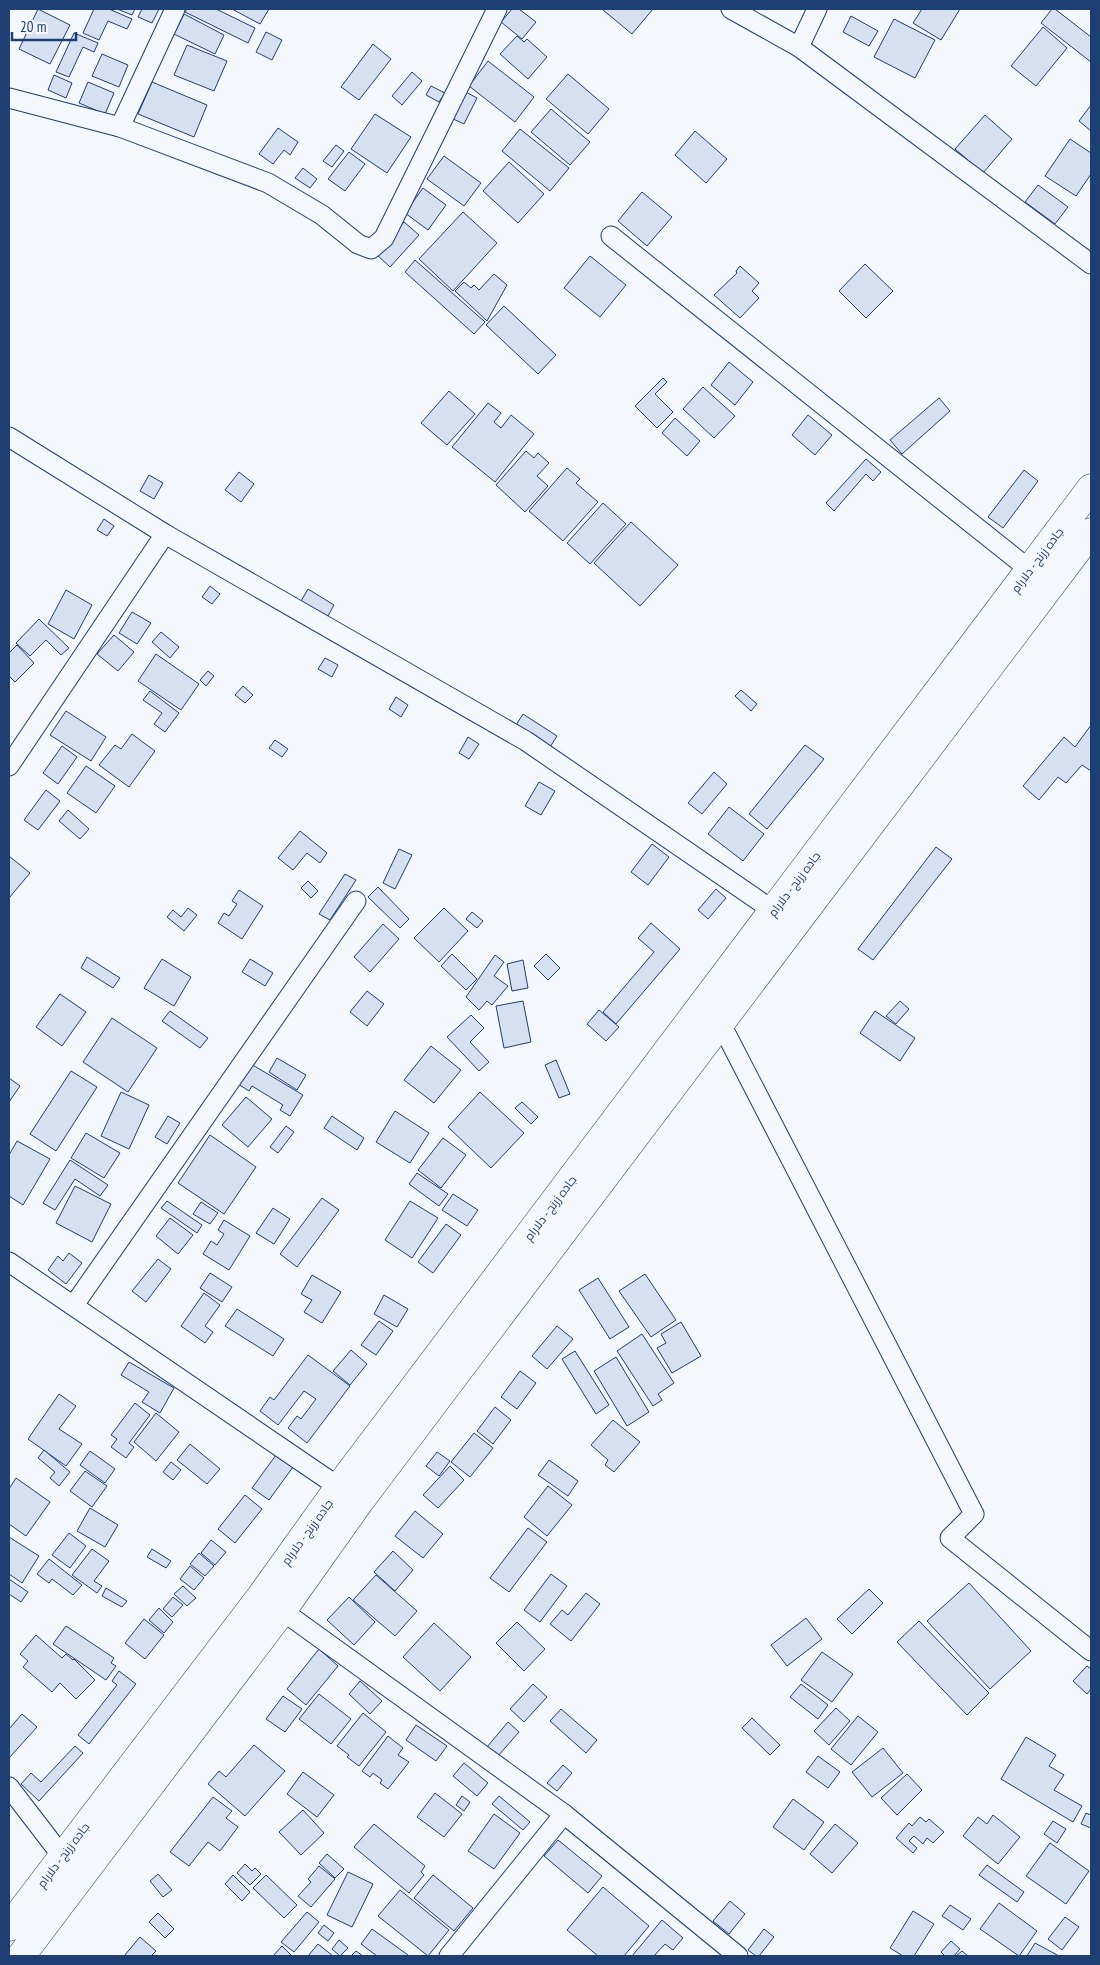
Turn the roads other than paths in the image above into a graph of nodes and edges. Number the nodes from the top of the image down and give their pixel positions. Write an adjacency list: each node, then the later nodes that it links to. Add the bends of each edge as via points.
1 (175, 9): 7 (street)
2 (497, 9): 7 (street, via 384,238 371,249 358,244 322,215 268,183)
3 (730, 9): 5 (street)
4 (817, 9): 5 (street)
5 (799, 47): 9 (street)
6 (9, 98): 7 (street)
7 (120, 127)
8 (611, 236): 14 (street)
9 (1091, 264)
10 (9, 437): 13 (street)
11 (1091, 488): 14 (highway, جاده زرنج - دلارام)
12 (1091, 532): 17 (highway, جاده زرنج - دلارام)
13 (165, 534): 15 (street); 17 (street, via 526,741)
14 (1030, 570): 17 (highway, جاده زرنج - دلارام)
15 (9, 766)
16 (356, 901): 20 (street)
17 (784, 918): 18 (highway, جاده زرنج - دلارام); 21 (highway, جاده زرنج - دلارام)
18 (721, 1024): 21 (highway, جاده زرنج - دلارام); 23 (street, via 974,1514 950,1538)
19 (9, 1262): 20 (street)
20 (74, 1305): 21 (street)
21 (349, 1494): 22 (highway, جاده زرنج - دلارام)
22 (272, 1603): 25 (street); 26 (highway, جاده زرنج - دلارام); 27 (highway, جاده زرنج - دلارام)
23 (1091, 1651)
24 (9, 1787): 26 (street)
25 (564, 1814): 30 (street); 31 (street)
26 (62, 1856): 27 (street); 28 (highway, جاده زرنج - دلارام)
27 (84, 1874): 29 (highway, جاده زرنج - دلارام)
28 (9, 1927)
29 (21, 1956)
30 (449, 1956)
31 (738, 1956)

